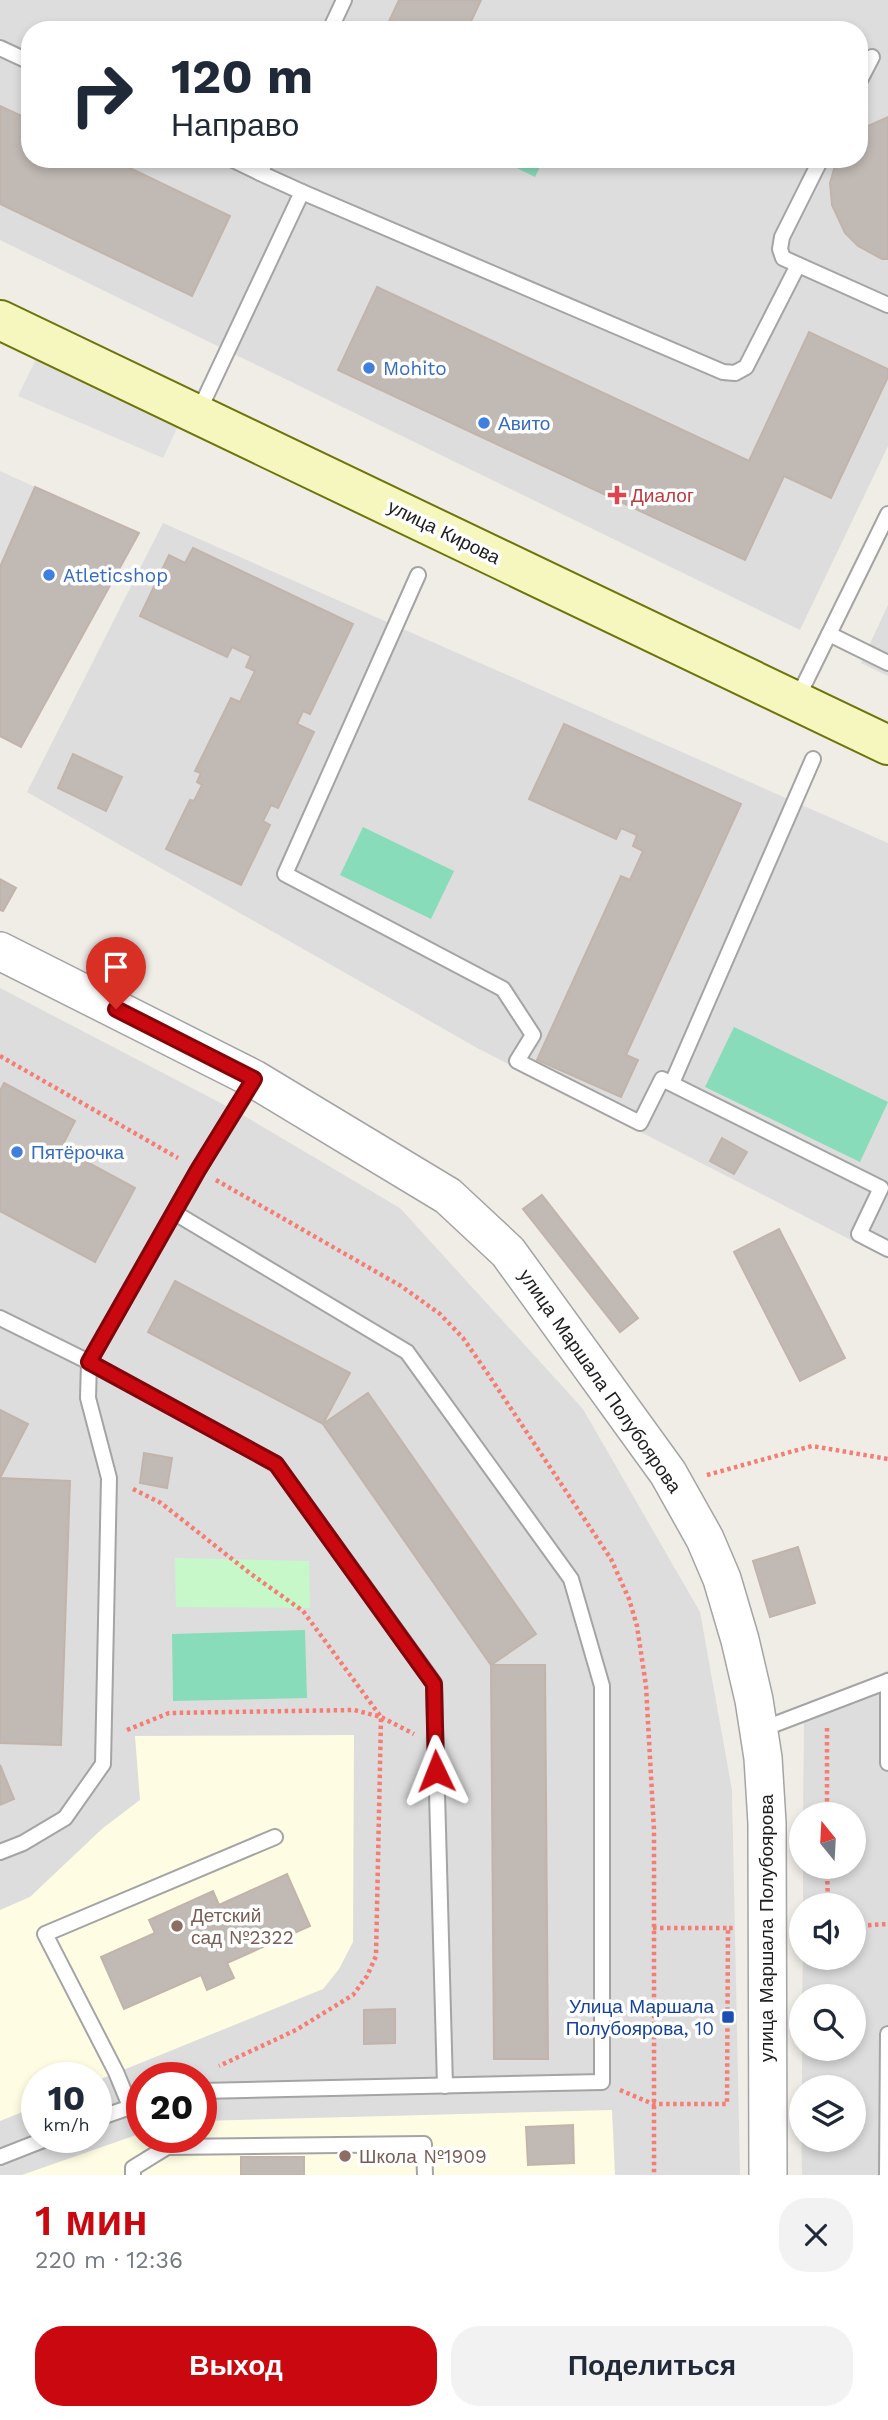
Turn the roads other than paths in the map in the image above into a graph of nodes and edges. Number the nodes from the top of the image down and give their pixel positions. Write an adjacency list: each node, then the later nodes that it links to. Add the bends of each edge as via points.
1 (344, 0): 2 (lane)
2 (334, 21)
3 (0, 48): 5 (lane)
4 (872, 57): 6 (lane)
5 (21, 58)
6 (868, 65)
7 (250, 168): 10 (lane)
8 (262, 168): 10 (lane)
9 (816, 168): 12 (lane, via 782,237 783,258)
10 (260, 173): 11 (lane)
11 (302, 192): 12 (lane, via 723,372 746,368); 15 (lane)
12 (798, 265): 13 (lane)
13 (888, 305)
14 (0, 320): 15 (main road, улица Кирова)
15 (197, 414): 20 (main road, улица Кирова)
16 (888, 514): 18 (lane)
17 (418, 575): 25 (lane, via 285,874 503,989 533,1035 517,1061 640,1123 662,1079)
18 (829, 634): 19 (lane); 20 (lane)
19 (888, 663)
20 (796, 701): 21 (main road, улица Кирова)
21 (888, 745)
22 (813, 759): 25 (lane)
23 (0, 951): 24 (street, улица Маршала Полубоярова)
24 (254, 1079): 26 (lane); 31 (street, улица Маршала Полубоярова, via 448,1196 508,1251 668,1473 705,1539 740,1640)
25 (672, 1083): 27 (lane, via 881,1188 859,1234)
26 (175, 1213): 29 (lane); 36 (lane, via 407,1352 571,1579 601,1686 602,2082)
27 (888, 1249)
28 (0, 1318): 29 (lane)
29 (89, 1362): 34 (lane, via 88,1398 109,1478 103,1764 65,1818); 36 (lane, via 276,1464 434,1684)
30 (888, 1681): 31 (lane); 32 (lane)
31 (759, 1731): 43 (street, улица Маршала Полубоярова, via 767,1823)
32 (888, 1763)
33 (275, 1837): 37 (lane, via 45,1934)
34 (0, 1852)
35 (888, 2034): 44 (lane)
36 (445, 2086): 38 (lane)
37 (126, 2089)
38 (217, 2091)
39 (21, 2149): 40 (lane)
40 (0, 2157)
41 (133, 2175): 42 (lane, via 133,2168 167,2147 424,2144)
42 (425, 2175)
43 (768, 2175)
44 (887, 2175)

